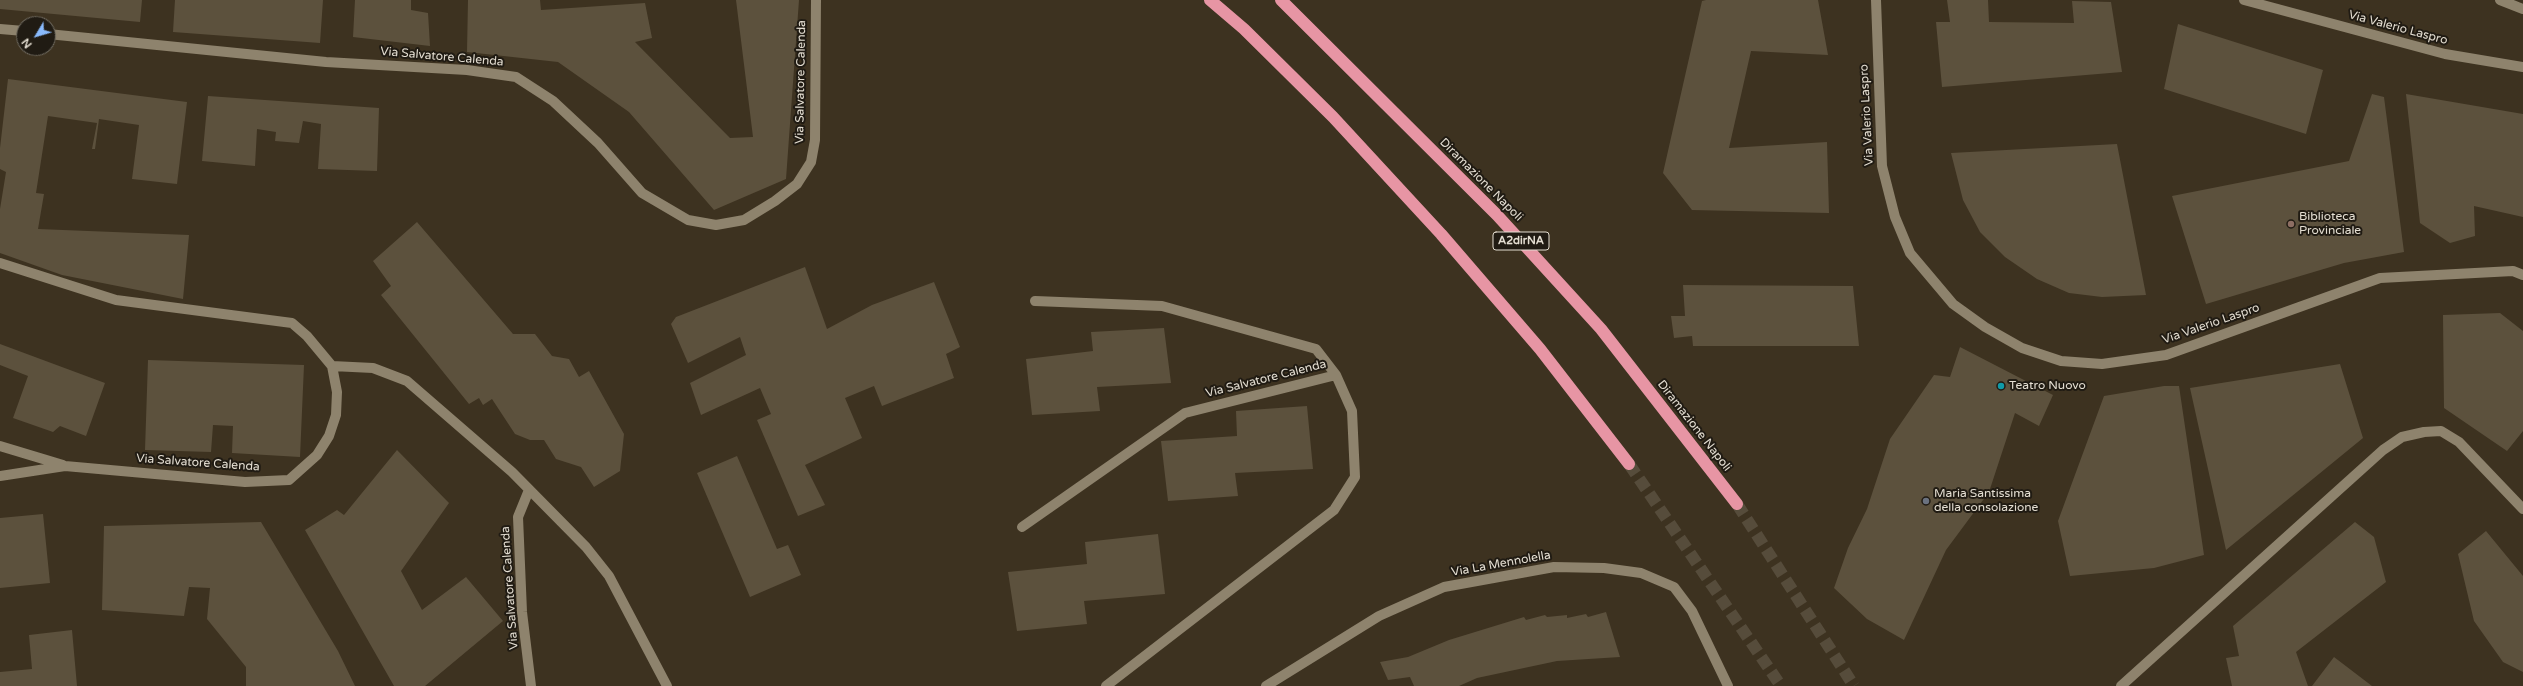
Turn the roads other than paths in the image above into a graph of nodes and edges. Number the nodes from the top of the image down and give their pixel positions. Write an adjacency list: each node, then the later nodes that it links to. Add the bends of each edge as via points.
1 (816, 0): 10 (street, Via Salvatore Calenda, via 815,140 811,162 797,184 775,201 744,220 716,225 688,220 642,193 598,143 553,101 516,77 466,70 326,62)
2 (1210, 0): 18 (highway, via 1244,29 1333,117 1441,234 1540,349)
3 (1281, 0): 22 (highway, Diramazione Napoli / A2dirNA, via 1497,215 1601,329)
4 (1876, 0): 13 (street, Via Valerio Laspro, via 1882,166 1895,217 1907,246 1953,304 1985,328 2022,348 2061,360 2102,364 2166,355 2380,278 2513,271)
5 (2244, 0): 11 (street, Via Valerio Laspro, via 2445,54)
6 (2500, 0): 7 (street)
7 (2523, 9)
8 (0, 29): 9 (street)
9 (16, 30)
10 (56, 35)
11 (2523, 68)
12 (0, 263): 15 (street, Via Salvatore Calenda, via 116,300 292,323 307,336)
13 (2523, 274)
14 (1035, 301): 16 (street, via 1162,306 1316,349)
15 (332, 366): 19 (street, Via Salvatore Calenda, via 337,392 336,415 328,436 316,455 288,480 245,482); 21 (street, via 373,368 407,381 512,472)
16 (1336, 375): 24 (street, Via Salvatore Calenda, via 1185,413); 27 (street, Via Salvatore Calenda, via 1352,411 1355,477 1334,510)
17 (0, 446): 19 (street)
18 (1628, 464)
19 (65, 466): 20 (street, Via Salvatore Calenda)
20 (0, 476)
21 (529, 490): 25 (street, Via Salvatore Calenda, via 518,517 522,612); 26 (street, via 586,547 609,576)
22 (1737, 504)
23 (2523, 509): 30 (street, via 2459,442 2440,431 2402,437 2383,450)
24 (1022, 527)
25 (531, 686)
26 (667, 686)
27 (1106, 686)
28 (1266, 686): 29 (street, Via La Mennolella, via 1380,616 1444,587 1554,567 1604,568 1641,573 1674,587 1692,611)
29 (1728, 686)
30 (2121, 686)

